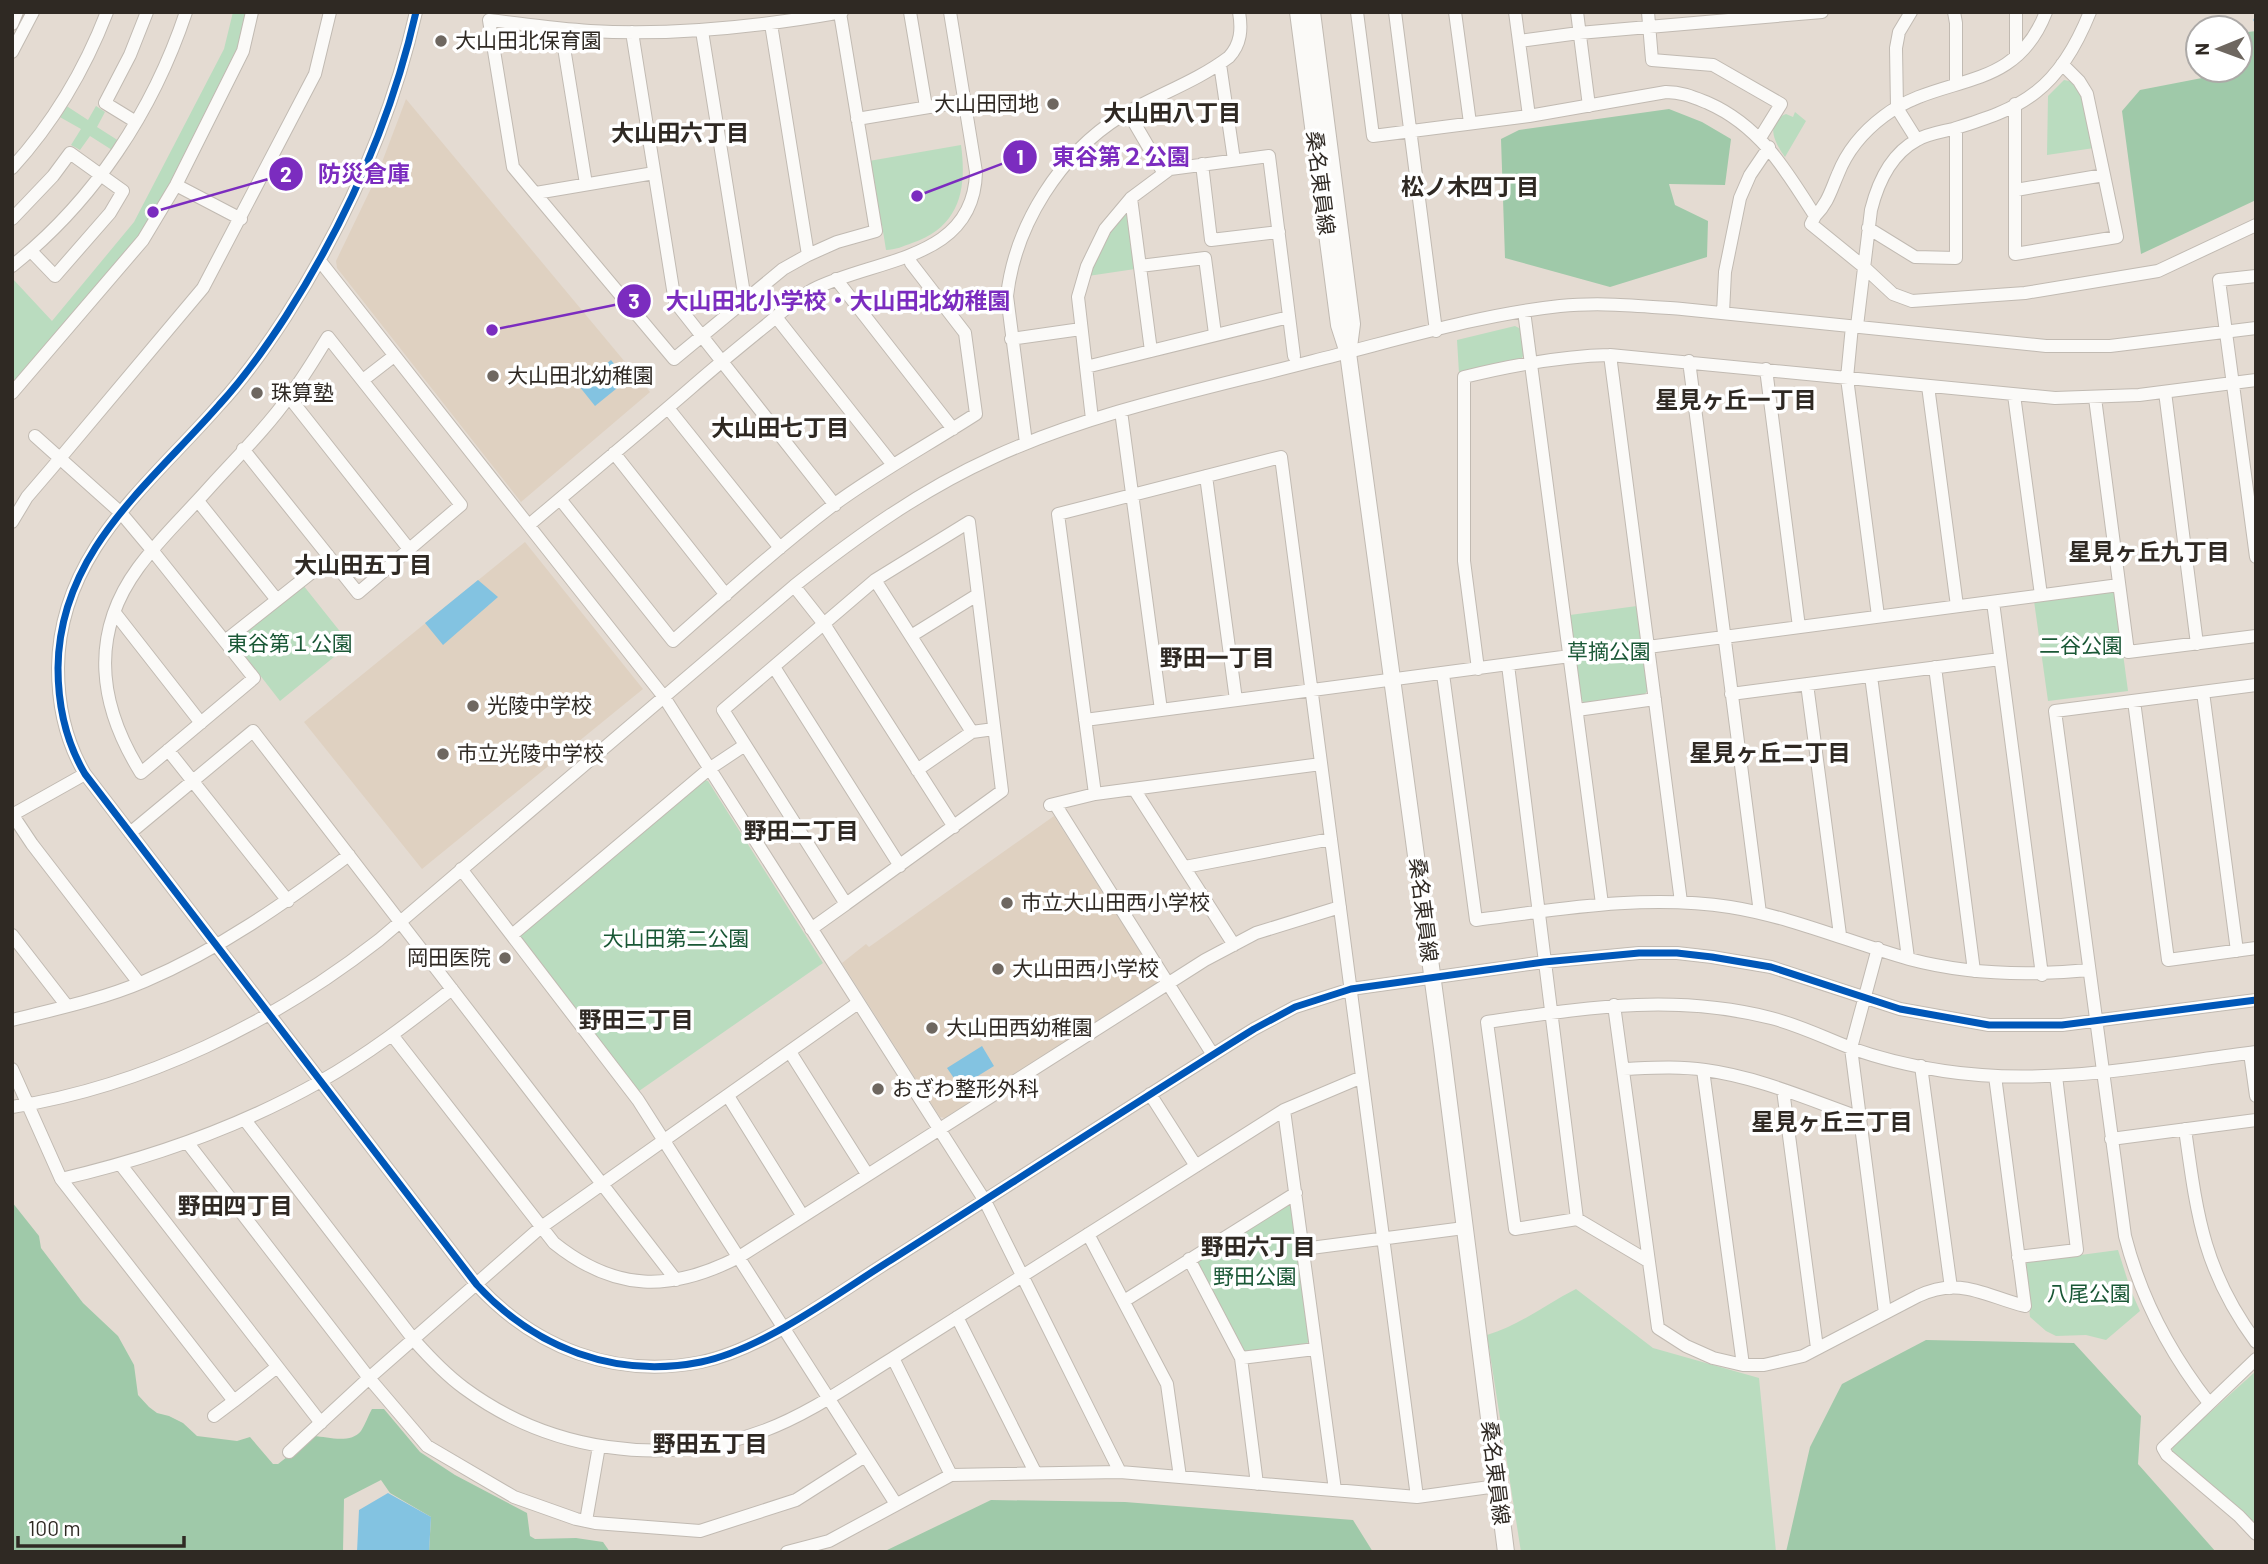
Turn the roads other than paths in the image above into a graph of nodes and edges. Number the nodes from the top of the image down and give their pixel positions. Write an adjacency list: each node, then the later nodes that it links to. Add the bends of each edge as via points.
1 (17, 12): 29 (street)
2 (33, 12): 37 (street)
3 (107, 12): 58 (street, via 74,82 41,134)
4 (147, 12): 50 (street, via 105,103)
5 (186, 12): 50 (street, via 164,71)
6 (252, 12): 64 (street, via 243,51)
7 (330, 12): 70 (street, via 315,74)
8 (416, 12): 77 (street, via 375,147)
9 (841, 12): 30 (street); 49 (street)
10 (910, 12): 45 (street)
11 (950, 12): 42 (street)
12 (1239, 12): 39 (street, via 1237,46)
13 (1298, 12): 97 (main road, 桑名東員線, via 1339,325)
14 (1312, 12): 97 (main road, 桑名東員線, via 1352,324)
15 (1357, 12): 53 (street, via 1373,136)
16 (1395, 12): 53 (street)
17 (1455, 12): 51 (street)
18 (1515, 12): 36 (street)
19 (1577, 12): 35 (street)
20 (1648, 12): 31 (street)
21 (1822, 12): 27 (street)
22 (1911, 12): 46 (street, via 1896,48)
23 (1954, 12): 41 (street)
24 (2016, 12): 38 (street)
25 (2046, 12): 38 (street, via 2040,28)
26 (2090, 12): 40 (street)
27 (1792, 14): 28 (street)
28 (1720, 17): 31 (street)
29 (12, 24)
30 (771, 24): 33 (street); 75 (street)
31 (1650, 27): 35 (street); 55 (street, via 1652,60 1713,65 1786,107)
32 (561, 29): 34 (street); 63 (street); 66 (street, via 489,20 513,167)
33 (702, 31): 34 (street); 83 (street)
34 (632, 32): 60 (street)
35 (1579, 33): 36 (street); 44 (street)
36 (1519, 41): 48 (street)
37 (12, 52)
38 (2016, 56): 41 (street, via 1985,76)
39 (1220, 64): 47 (street); 56 (street)
40 (2062, 64): 43 (street, via 2037,92); 62 (street, via 2087,94)
41 (1956, 84): 46 (street)
42 (965, 100): 45 (street); 76 (street, via 976,172 972,199 949,234)
43 (2015, 104): 52 (street); 65 (street)
44 (1589, 106): 48 (street); 55 (street, via 1675,92 1716,107)
45 (926, 107): 49 (street)
46 (1897, 108): 54 (street); 68 (street, via 1853,146 1826,205)
47 (1128, 112): 59 (street); 95 (street, via 1064,166 1027,225 1008,287)
48 (1529, 116): 51 (street)
49 (857, 119): 75 (street, via 876,231)
50 (136, 122): 61 (street)
51 (1470, 123): 53 (street)
52 (1956, 128): 54 (street); 72 (street, via 1956,258 1915,257)
53 (1410, 131): 91 (street)
54 (1917, 140): 72 (street, via 1887,169 1874,195)
55 (1765, 143): 68 (street); 85 (street, via 1740,198 1725,272)
56 (1234, 160): 57 (street); 73 (street, via 1269,156)
57 (1202, 164): 59 (street); 73 (street, via 1211,240)
58 (12, 168)
59 (1163, 172): 67 (street)
60 (654, 173): 63 (street); 94 (street, via 675,302)
61 (101, 174): 69 (street, via 70,153); 74 (street); 74 (street, via 123,191 110,213 55,276)
62 (2104, 175): 65 (street); 65 (street, via 2117,237 2015,254)
63 (586, 184): 66 (street)
64 (176, 185): 70 (street); 112 (street, via 139,246)
65 (2016, 190)
66 (536, 193): 94 (street, via 674,359)
67 (1131, 198): 79 (street); 90 (street, via 1105,229 1087,266 1078,297)
68 (1815, 216): 80 (street, via 1811,224)
69 (12, 219)
70 (241, 219): 124 (street, via 194,300)
71 (2256, 225): 80 (street, via 2158,271 2025,293 1912,301 1893,294)
72 (1868, 228): 80 (street)
73 (1279, 232): 87 (street)
74 (31, 251): 78 (street)
75 (808, 255): 83 (street)
76 (909, 256): 82 (street); 119 (street, via 965,333 976,414)
77 (320, 261): 99 (street); 131 (street, via 252,365)
78 (12, 266)
79 (1140, 266): 93 (street, via 1205,258); 96 (street)
80 (1864, 267): 88 (street)
81 (2256, 276): 92 (street, via 2219,280)
82 (836, 279): 86 (street, via 810,291); 119 (street)
83 (745, 300): 94 (street)
84 (1524, 311): 85 (street, via 1599,305); 91 (street); 102 (street)
85 (1723, 313): 88 (street)
86 (776, 317): 101 (street); 125 (street)
87 (1289, 317): 93 (street); 100 (street)
88 (1854, 326): 92 (street, via 2071,347); 106 (street)
89 (2256, 328): 92 (street)
90 (1081, 329): 95 (street); 104 (street)
91 (1436, 331): 97 (street)
92 (2226, 332): 109 (street)
93 (1215, 334): 96 (street)
94 (701, 337): 101 (street)
95 (1011, 339): 121 (street)
96 (1151, 351): 104 (street)
97 (1348, 352): 117 (street); 166 (main road, 桑名東員線)
98 (1611, 355): 102 (street); 103 (street); 157 (street)
99 (394, 356): 107 (street); 133 (street)
100 (1294, 356)
101 (721, 361): 116 (street); 130 (street)
102 (1531, 361): 158 (street); 163 (street, via 1464,377 1464,561)
103 (1689, 361): 105 (street); 153 (street)
104 (1086, 368): 118 (street)
105 (1766, 369): 106 (street); 151 (street)
106 (1847, 378): 110 (street); 149 (street)
107 (363, 380): 114 (street, via 328,337); 135 (street, via 461,505)
108 (2256, 380): 109 (street)
109 (2233, 383): 111 (street); 137 (street)
110 (1928, 386): 113 (street); 147 (street)
111 (2165, 392): 115 (street); 156 (street)
112 (12, 393)
113 (2014, 395): 115 (street); 144 (street)
114 (289, 397): 122 (street); 135 (street)
115 (2095, 398): 140 (street)
116 (668, 408): 123 (street); 134 (street)
117 (1121, 411): 118 (street); 127 (street)
118 (1092, 419): 121 (street)
119 (953, 429): 125 (street)
120 (35, 436): 124 (street)
121 (1026, 443): 141 (street, via 908,503 850,540)
122 (243, 449): 129 (street); 138 (street)
123 (614, 453): 128 (street); 142 (street)
124 (60, 458): 131 (street); 132 (street)
125 (893, 465): 130 (street)
126 (1206, 476): 127 (street); 169 (street, via 1281,457); 174 (street)
127 (1133, 495): 176 (street); 178 (street, via 1058,514)
128 (560, 499): 133 (street); 142 (street, via 673,641)
129 (198, 501): 136 (street); 145 (street)
130 (835, 505): 134 (street)
131 (121, 513): 136 (street); 187 (street, via 86,559 60,632 61,707 65,729)
132 (12, 522)
133 (529, 525): 172 (street)
134 (780, 548): 142 (street)
135 (409, 549): 138 (street, via 358,593)
136 (152, 550): 148 (street, via 131,578); 155 (street)
137 (2256, 557)
138 (330, 558): 145 (street)
139 (875, 580): 143 (street, via 969,522); 150 (street); 152 (street)
140 (2119, 584): 144 (street); 156 (street, via 2128,652)
141 (794, 586): 150 (street); 172 (street)
142 (726, 594)
143 (977, 595): 152 (street); 180 (street)
144 (2041, 595): 146 (street)
145 (277, 600): 155 (street)
146 (1993, 602): 147 (street); 159 (street)
147 (1957, 606): 149 (street)
148 (115, 613): 179 (street); 183 (street, via 105,678 117,730 141,773)
149 (1878, 616): 151 (street)
150 (824, 624): 161 (street); 186 (street)
151 (1799, 627): 153 (street)
152 (911, 636): 181 (street)
153 (1724, 636): 157 (street); 171 (street)
154 (2256, 636): 156 (street)
155 (225, 641): 179 (street, via 254,678)
156 (2197, 644)
157 (1648, 646): 173 (street)
158 (1570, 656): 160 (street); 177 (street)
159 (2000, 659): 162 (street); 220 (street)
160 (1508, 665): 163 (street); 204 (street)
161 (774, 667): 182 (street, via 723,710); 196 (street)
162 (1935, 667): 165 (street); 219 (street)
163 (1478, 669): 164 (street)
164 (1443, 674): 166 (street); 204 (street, via 1476,920)
165 (1871, 676): 167 (street); 216 (street)
166 (1393, 680): 169 (street); 221 (main road, 桑名東員線)
167 (1807, 684): 171 (street); 210 (street)
168 (2256, 685): 170 (street)
169 (1311, 690): 174 (street); 184 (street)
170 (2203, 692): 175 (street); 215 (street)
171 (1731, 694): 205 (street)
172 (664, 697): 185 (street); 198 (street)
173 (1655, 699): 177 (street); 200 (street)
174 (1236, 700): 176 (street)
175 (2134, 701): 215 (street, via 2168,960); 218 (street, via 2055,711)
176 (1161, 710): 178 (street)
177 (1577, 710): 202 (street)
178 (1085, 720): 190 (street)
179 (201, 723): 183 (street)
180 (995, 729): 181 (street); 192 (street, via 1002,791)
181 (972, 732): 186 (street)
182 (746, 744): 185 (street); 201 (street)
183 (168, 750): 188 (street)
184 (1321, 764): 189 (street); 194 (street)
185 (709, 769): 207 (street); 209 (street)
186 (917, 770): 192 (street)
187 (85, 774): 191 (street); 193 (street)
188 (194, 780): 193 (street); 195 (street, via 253,731); 199 (street)
189 (1135, 789): 190 (street); 197 (street)
190 (1095, 794): 223 (street, via 1053,805)
191 (12, 815): 222 (street)
192 (954, 827): 196 (street)
193 (130, 834): 212 (street)
194 (1331, 839): 197 (street); 203 (street)
195 (349, 855): 199 (street); 206 (street)
196 (900, 866): 201 (street)
197 (1185, 867): 211 (street)
198 (461, 869): 206 (street); 209 (street)
199 (288, 901): 212 (street)
200 (1682, 902): 202 (street); 205 (street)
201 (846, 904): 207 (street)
202 (1602, 904): 204 (street)
203 (1340, 907): 211 (street, via 1256,933); 225 (street)
204 (1538, 912): 217 (street)
205 (1760, 913): 210 (street)
206 (400, 922): 224 (street); 232 (street, via 330,977)
207 (810, 929): 228 (street)
208 (12, 935): 230 (street)
209 (512, 935): 262 (street)
210 (1840, 935): 213 (street)
211 (1234, 945): 223 (street)
212 (216, 946): 222 (street); 232 (street)
213 (1878, 948): 216 (street); 226 (street)
214 (2256, 948): 215 (street)
215 (2237, 951)
216 (1908, 958): 219 (street)
217 (1544, 962): 221 (street); 226 (street, via 1639,953 1712,957 1771,968); 231 (street)
218 (2089, 970): 220 (street); 234 (street)
219 (1974, 971): 220 (street)
220 (2042, 975)
221 (1432, 978): 225 (street); 274 (main road, 桑名東員線)
222 (139, 983): 230 (street)
223 (1168, 983): 239 (street); 259 (street)
224 (452, 989): 235 (street); 268 (street)
225 (1351, 989): 239 (street, via 1295,1007); 247 (street)
226 (1864, 998): 234 (street, via 1921,1014 1989,1025); 236 (street)
227 (2256, 1000): 234 (street)
228 (858, 1003): 237 (street); 259 (street)
229 (1614, 1005): 231 (street); 236 (street, via 1733,1010 1787,1023); 242 (street)
230 (66, 1006): 233 (street)
231 (1553, 1013): 272 (street); 272 (street, via 1487,1022 1515,1229)
232 (269, 1014): 248 (street); 253 (street, via 140,1073)
233 (12, 1020)
234 (2096, 1021): 244 (street)
235 (392, 1035): 248 (street); 273 (street)
236 (1851, 1048): 240 (street); 256 (street)
237 (790, 1052): 251 (street); 266 (street)
238 (2253, 1052): 244 (street); 252 (street)
239 (1213, 1055): 250 (street)
240 (1921, 1066): 245 (street); 285 (street)
241 (12, 1069): 253 (street)
242 (1623, 1069): 243 (street); 281 (street)
243 (1703, 1070): 249 (street); 297 (street)
244 (2102, 1072): 246 (street); 261 (street)
245 (1995, 1076): 246 (street); 279 (street)
246 (2056, 1076): 279 (street, via 2077,1250)
247 (1362, 1077): 255 (street); 276 (street)
248 (321, 1081): 257 (street); 284 (street)
249 (1783, 1090): 256 (street); 292 (street)
250 (1150, 1094): 265 (street); 270 (street)
251 (727, 1096): 262 (street); 271 (street)
252 (2256, 1096)
253 (28, 1104): 254 (street); 267 (street)
254 (12, 1107)
255 (1284, 1110): 265 (street); 269 (street)
256 (1861, 1118): 287 (street)
257 (245, 1120): 263 (street); 290 (street)
258 (2256, 1120): 260 (street)
259 (938, 1129): 266 (street); 270 (street)
260 (2185, 1129): 261 (street); 291 (street, via 2198,1220 2209,1256 2235,1312)
261 (2111, 1139): 302 (street, via 2123,1227 2141,1288 2168,1344)
262 (665, 1140): 268 (street); 278 (street)
263 (187, 1142): 264 (street); 299 (street)
264 (121, 1165): 267 (street); 298 (street)
265 (1196, 1166): 275 (street)
266 (867, 1174): 271 (street)
267 (61, 1179): 301 (street)
268 (603, 1184): 273 (street); 283 (street)
269 (1296, 1193): 277 (street); 280 (street)
270 (985, 1201): 282 (street); 289 (street)
271 (802, 1215): 278 (street)
272 (1577, 1219): 281 (street)
273 (540, 1228): 283 (street, via 564,1251 597,1270 642,1281); 284 (street)
274 (1464, 1228): 276 (street); 313 (main road, 桑名東員線)
275 (1088, 1234): 282 (street); 286 (street)
276 (1383, 1238): 277 (street); 315 (street)
277 (1303, 1249): 293 (street)
278 (738, 1257): 283 (street); 289 (street)
279 (2018, 1257): 285 (street, via 2025,1306 1970,1288)
280 (1189, 1259): 286 (street); 295 (street)
281 (1648, 1261): 297 (street, via 1658,1328 1699,1353)
282 (1022, 1275): 288 (street); 309 (street)
283 (676, 1280)
284 (477, 1285): 289 (street, via 504,1312 543,1339 579,1355 622,1365 667,1366 716,1359); 290 (street)
285 (1951, 1288): 287 (street, via 1925,1293)
286 (1124, 1301): 311 (street, via 1167,1384)
287 (1885, 1313): 292 (street)
288 (957, 1317): 294 (street); 308 (street)
289 (784, 1327): 300 (street)
290 (414, 1340): 299 (street); 305 (street, via 446,1373 494,1407 551,1434)
291 (2256, 1342)
292 (1817, 1348): 297 (street, via 1778,1363)
293 (1315, 1349): 295 (street); 314 (street)
294 (893, 1358): 300 (street); 310 (street)
295 (1241, 1358): 312 (street)
296 (2256, 1359): 302 (street)
297 (1743, 1366)
298 (277, 1367): 301 (street); 304 (street)
299 (369, 1378): 304 (street); 317 (street, via 427,1446 514,1497)
300 (828, 1398): 305 (street, via 774,1427 710,1446 653,1451); 307 (street)
301 (234, 1401): 303 (street)
302 (2209, 1403): 318 (street, via 2163,1448)
303 (215, 1416)
304 (321, 1423): 306 (street)
305 (599, 1446): 317 (street)
306 (289, 1452)
307 (864, 1456): 316 (street); 317 (street, via 796,1500 700,1531)
308 (1035, 1472): 309 (street); 310 (street)
309 (1120, 1472): 311 (street)
310 (951, 1475): 316 (street)
311 (1180, 1477): 312 (street)
312 (1257, 1484): 314 (street)
313 (1497, 1486): 315 (street); 320 (main road, 桑名東員線)
314 (1335, 1490): 315 (street)
315 (1417, 1497)
316 (896, 1504): 319 (street, via 829,1541)
317 (586, 1521)
318 (2256, 1534)
319 (787, 1552)
320 (1506, 1552)

